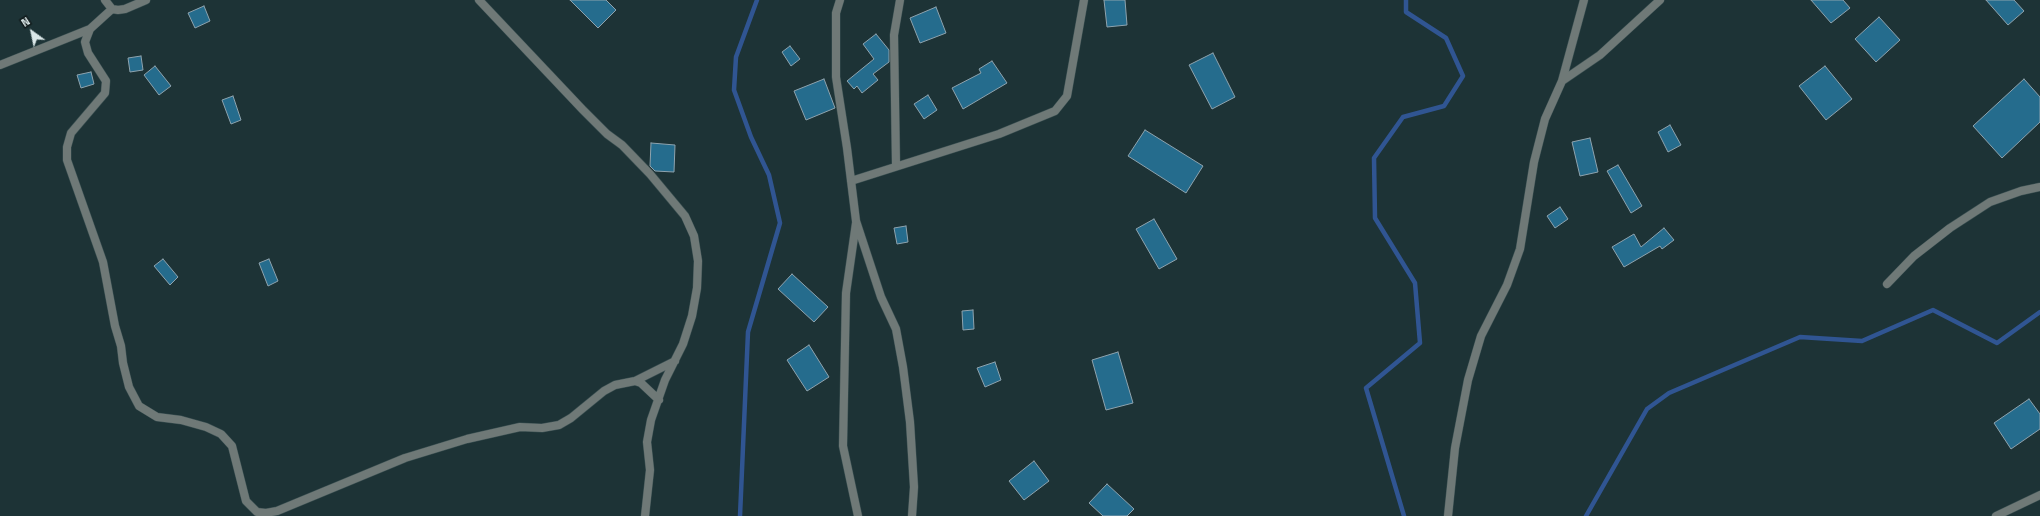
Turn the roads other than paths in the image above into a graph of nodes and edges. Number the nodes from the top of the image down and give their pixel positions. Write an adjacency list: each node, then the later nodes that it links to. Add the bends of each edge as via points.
1 (105, 0): 9 (street)
2 (146, 0): 9 (street, via 125,9)
3 (479, 0): 18 (street, via 588,115 627,150 685,216 694,236 698,261 697,288 692,316)
4 (840, 0): 14 (street, via 836,13 836,77)
5 (900, 0): 13 (street, via 894,35)
6 (1084, 0): 13 (street, via 1067,96 1054,111 999,134)
7 (1584, 0): 12 (street)
8 (1660, 0): 12 (street, via 1600,55)
9 (112, 9): 10 (street)
10 (90, 29): 11 (street); 22 (street, via 85,42 88,53 102,74 106,86 105,93 71,133 67,147 68,160 103,262 129,387 140,406 152,415 200,425 221,434 232,446 246,501 257,512)
11 (0, 65)
12 (1562, 82): 26 (street, via 1545,119 1534,162 1520,249 1507,285 1481,336 1468,380 1455,448)
13 (896, 165): 14 (street)
14 (851, 181): 16 (street)
15 (2040, 187): 17 (street, via 1990,202 1914,256)
16 (856, 221): 24 (street, via 846,294 843,446); 25 (street, via 881,297 896,329 910,422 914,487)
17 (1887, 284)
18 (675, 361): 19 (street); 20 (street, via 665,380)
19 (635, 381): 20 (street, via 641,383); 22 (street, via 615,385 604,391 559,425 520,428 467,439 405,458)
20 (659, 400): 23 (street, via 651,420 648,442 650,470)
21 (2040, 495): 27 (street)
22 (272, 514)
23 (645, 516)
24 (858, 516)
25 (912, 516)
26 (1448, 516)
27 (1996, 516)

